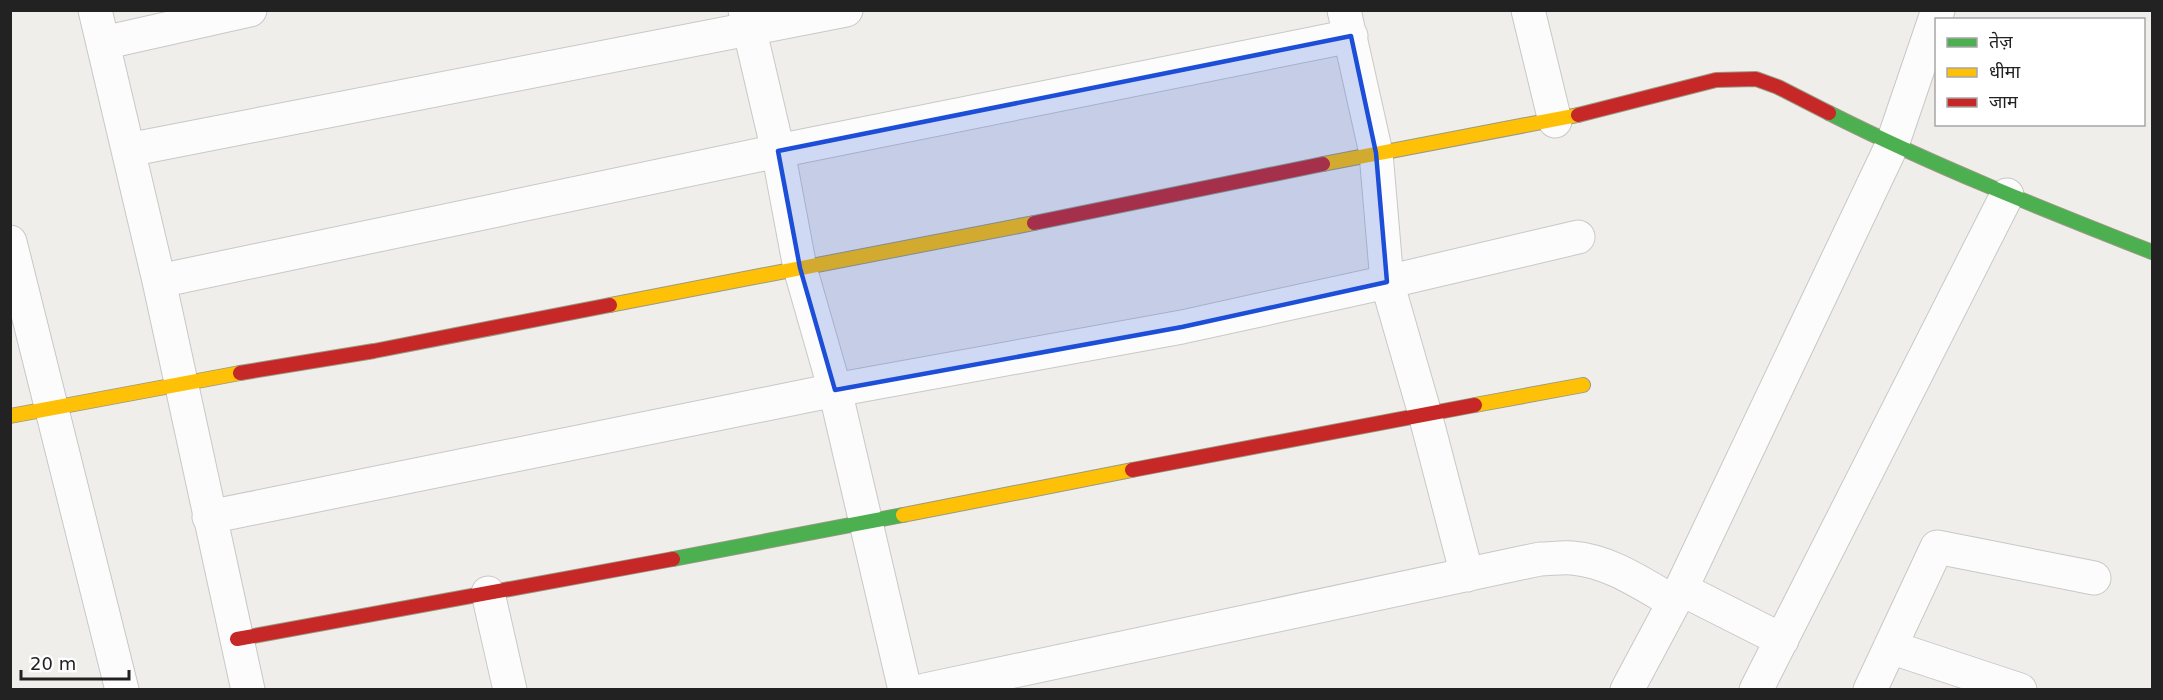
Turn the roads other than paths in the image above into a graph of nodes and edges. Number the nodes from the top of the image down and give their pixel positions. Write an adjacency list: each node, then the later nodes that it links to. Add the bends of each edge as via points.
1 (95, 10): 8 (street)
2 (250, 10): 8 (street)
3 (846, 10): 6 (street)
4 (1528, 10): 9 (street)
5 (1935, 19): 10 (street)
6 (747, 20): 11 (street); 12 (street)
7 (1348, 23): 12 (street); 13 (street)
8 (103, 43): 11 (street)
9 (1555, 121): 10 (street, via 1716,80 1756,79); 13 (street)
10 (1892, 145): 14 (street); 32 (street)
11 (128, 150): 19 (street)
12 (778, 151): 18 (street); 19 (street)
13 (1376, 153): 18 (street); 20 (street)
14 (2007, 195): 17 (street); 34 (street)
15 (1578, 237): 20 (street)
16 (10, 242): 24 (street)
17 (2152, 252)
18 (800, 268): 21 (street, via 374,351); 23 (street)
19 (159, 281): 21 (street)
20 (1387, 282): 23 (street, via 1182,327); 25 (street)
21 (180, 383): 24 (street); 27 (street)
22 (1583, 385): 25 (street)
23 (835, 390): 27 (street); 28 (street)
24 (52, 408): 26 (street); 36 (street)
25 (1425, 414): 28 (street); 29 (street)
26 (10, 416)
27 (209, 517): 33 (street)
28 (865, 523): 31 (street); 39 (street)
29 (1467, 575): 32 (street, via 1540,559 1572,558 1599,563); 40 (street)
30 (2094, 578): 35 (street, via 1936,547)
31 (488, 593): 33 (street); 38 (street)
32 (1677, 596): 34 (street); 41 (street)
33 (237, 639): 37 (street)
34 (1782, 640): 42 (street)
35 (1890, 647): 43 (street); 44 (street)
36 (122, 690)
37 (248, 690)
38 (510, 690)
39 (905, 690)
40 (925, 690)
41 (1628, 690)
42 (1756, 690)
43 (1870, 690)
44 (2020, 690)

